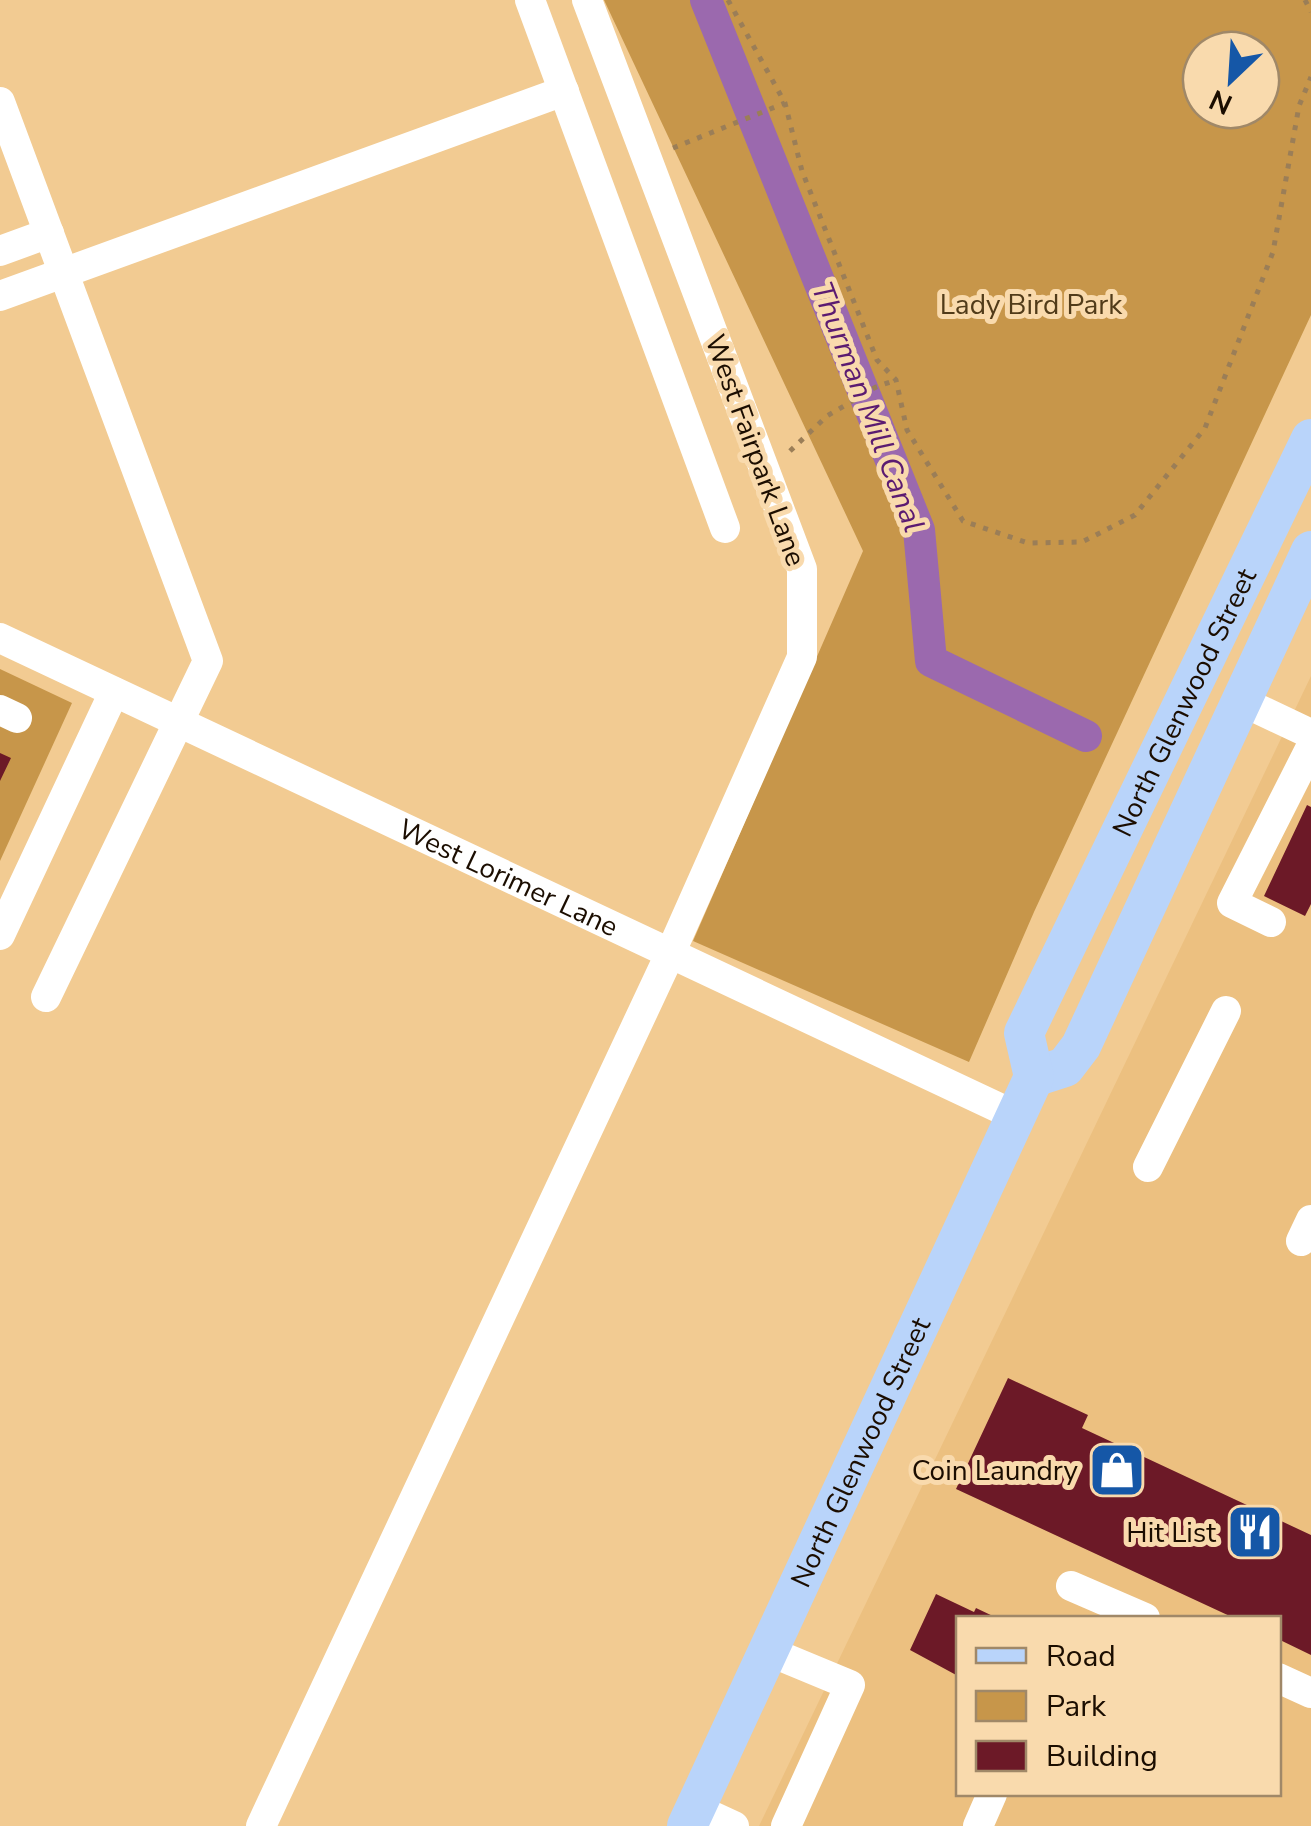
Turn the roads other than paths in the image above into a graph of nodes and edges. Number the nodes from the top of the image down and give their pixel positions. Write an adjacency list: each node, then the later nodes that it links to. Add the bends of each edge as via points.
1 (530, 0): 3 (street)
2 (587, 0): 21 (street, West Fairpark Lane, via 802,569 802,657)
3 (564, 91): 7 (street); 10 (street)
4 (0, 102): 5 (street)
5 (49, 233): 6 (street); 7 (street)
6 (0, 251)
7 (64, 272): 8 (street); 15 (street, via 208,661)
8 (0, 296)
9 (1311, 439): 24 (main road, North Glenwood Street, via 1024,1033)
10 (725, 528)
11 (1311, 551): 14 (main road, North Glenwood Street)
12 (0, 638): 13 (street, West Lorimer Lane)
13 (114, 692): 15 (street, West Lorimer Lane); 20 (street)
14 (1241, 701): 16 (street); 24 (main road, North Glenwood Street, via 1081,1046 1065,1067)
15 (178, 722): 21 (street, West Lorimer Lane); 22 (street)
16 (1311, 734)
17 (1311, 747): 18 (street)
18 (1300, 796): 19 (street, via 1232,904)
19 (1271, 922)
20 (0, 935)
21 (670, 954): 25 (street, West Lorimer Lane); 34 (street, West Fairpark Lane)
22 (46, 997)
23 (1226, 1011): 26 (street)
24 (1034, 1077): 25 (main road, North Glenwood Street)
25 (1016, 1116): 29 (main road, North Glenwood Street)
26 (1148, 1168)
27 (1071, 1586): 28 (street)
28 (1139, 1616)
29 (768, 1651): 33 (main road, North Glenwood Street); 36 (street, via 850,1685)
30 (1281, 1679): 31 (street)
31 (1311, 1693)
32 (991, 1796): 37 (street)
33 (691, 1817): 35 (street)
34 (261, 1826)
35 (734, 1826)
36 (786, 1826)
37 (978, 1826)

